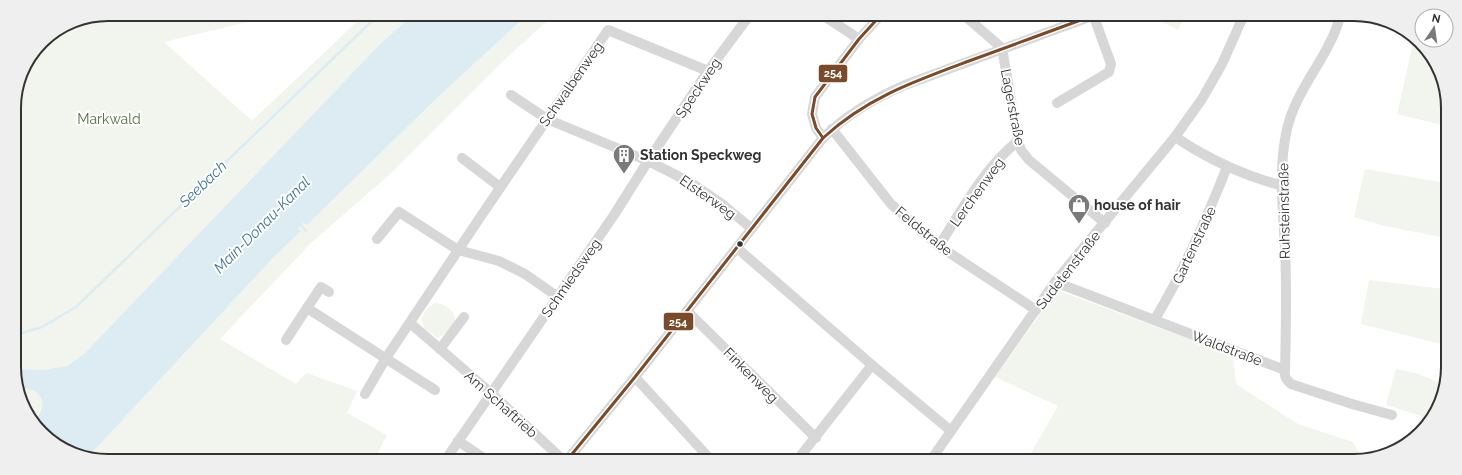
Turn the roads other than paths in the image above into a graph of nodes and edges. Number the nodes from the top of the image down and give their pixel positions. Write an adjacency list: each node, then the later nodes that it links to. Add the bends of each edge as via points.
1 (745, 21): 11 (street, Speckweg)
2 (832, 21): 9 (street)
3 (875, 21): 9 (street)
4 (975, 21): 10 (street)
5 (1075, 21): 10 (street)
6 (1096, 21): 13 (street, via 1111,68 1109,72)
7 (1241, 21): 16 (street, Sudetenstraße, via 1222,64 1202,99)
8 (1339, 21): 22 (street, Ruhsteinstraße, via 1330,44 1298,96 1292,112 1287,129)
9 (859, 39): 17 (street, via 816,97 812,114 816,128)
10 (1002, 48): 15 (street, via 885,93); 18 (street, Lagerstraße)
11 (708, 71): 14 (street, Schwalbenweg, via 608,30); 20 (street, Speckweg)
12 (511, 95): 14 (street, Elsterweg)
13 (1057, 103)
14 (547, 119): 20 (street, Elsterweg); 23 (street, Schwalbenweg)
15 (832, 129): 17 (street); 27 (street, Feldstraße, via 891,204)
16 (1175, 137): 21 (street); 24 (street, Sudetenstraße)
17 (823, 138): 25 (street)
18 (1018, 141): 24 (street, Lagerstraße, via 1029,160); 27 (street, Lerchenweg, via 990,169)
19 (462, 158): 23 (street)
20 (648, 161): 25 (street, Elsterweg, via 694,185); 32 (street, Schmiedsweg)
21 (1227, 167): 22 (street); 37 (street, Gartenstraße, via 1192,251)
22 (1281, 185): 43 (street, Ruhsteinstraße, via 1285,250)
23 (500, 187): 29 (street, Schwalbenweg)
24 (1105, 223): 30 (street, Sudetenstraße)
25 (751, 228): 28 (street)
26 (377, 239): 29 (street, via 399,212)
27 (939, 246): 34 (street, Feldstraße)
28 (737, 248): 35 (street); 42 (street)
29 (458, 250): 32 (street, via 499,261 525,274); 38 (street, Schwalbenweg)
30 (1055, 282): 34 (street, Sudetenstraße); 37 (street, Waldstraße)
31 (329, 292): 33 (street, via 320,287)
32 (558, 297): 46 (street, Schmiedsweg)
33 (307, 308): 39 (street); 41 (street)
34 (1036, 310): 49 (street, Sudetenstraße)
35 (687, 311): 44 (street); 50 (street, Finkenweg)
36 (464, 317): 40 (street)
37 (1155, 319): 43 (street, Waldstraße)
38 (410, 323): 40 (street, Am Schaftrieb); 41 (street, Schwalbenweg)
39 (286, 340)
40 (440, 349): 46 (street, Am Schaftrieb)
41 (386, 358): 45 (street); 47 (street, Schwalbenweg)
42 (872, 365): 49 (street); 50 (street)
43 (1285, 370): 48 (street, via 1284,376 1291,384)
44 (635, 377): 55 (street); 56 (street)
45 (435, 390)
46 (491, 393): 51 (street, Schmiedsweg); 54 (street, Am Schaftrieb)
47 (365, 394)
48 (1392, 415)
49 (952, 431): 58 (street, Sudetenstraße)
50 (816, 438): 57 (street)
51 (458, 441): 52 (street, Schmiedsweg); 53 (street)
52 (449, 454)
53 (478, 454)
54 (557, 454)
55 (572, 454)
56 (705, 454)
57 (803, 454)
58 (935, 454)

